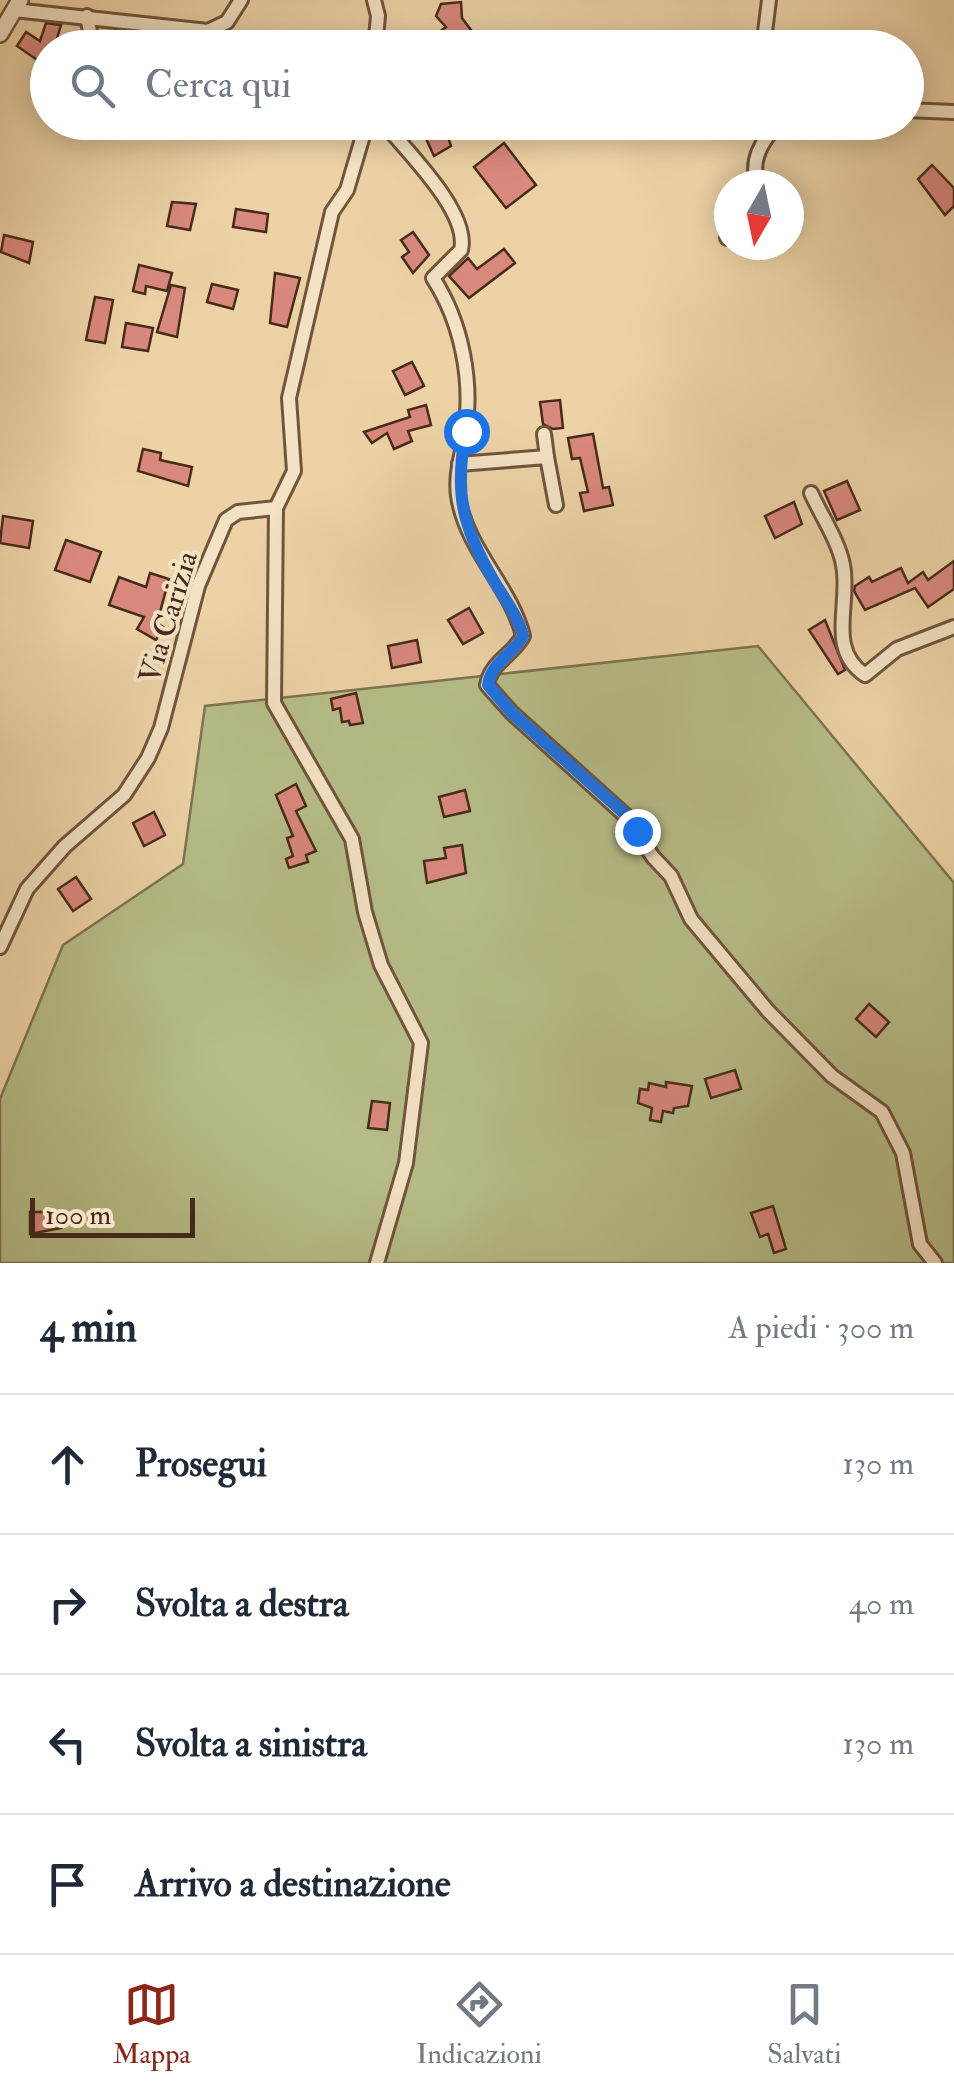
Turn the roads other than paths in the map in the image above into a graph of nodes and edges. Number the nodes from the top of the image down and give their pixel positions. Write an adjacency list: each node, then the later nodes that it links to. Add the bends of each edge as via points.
1 (241, 0): 8 (street, via 228,22)
2 (374, 0): 9 (street)
3 (769, 0): 10 (street)
4 (17, 5): 5 (street); 11 (street)
5 (87, 16): 6 (street); 7 (street, via 176,19)
6 (90, 30)
7 (205, 30)
8 (210, 30)
9 (375, 30)
10 (765, 30)
11 (0, 34)
12 (924, 111): 13 (street)
13 (954, 112)
14 (363, 140): 23 (street, via 320,258 290,398 294,471)
15 (398, 140): 20 (street, via 462,230 462,250 433,278 458,327 464,363 466,431)
16 (768, 140): 17 (street)
17 (755, 170)
18 (544, 434): 19 (street)
19 (547, 457): 20 (street); 22 (street)
20 (459, 464): 27 (street, via 458,499 479,556 523,636 494,666 488,685 625,814 671,876 691,919 765,1007 832,1076 882,1112 903,1153 920,1244)
21 (811, 493): 24 (street, via 844,565 840,636 856,669 866,676 897,649)
22 (556, 505)
23 (276, 508): 25 (street, Via Carizia, via 226,520 198,586 148,758 124,795 65,846 28,890); 26 (street, via 274,703 352,838 381,964 421,1043 406,1162)
24 (954, 627)
25 (0, 947)
26 (377, 1263)
27 (935, 1263)

